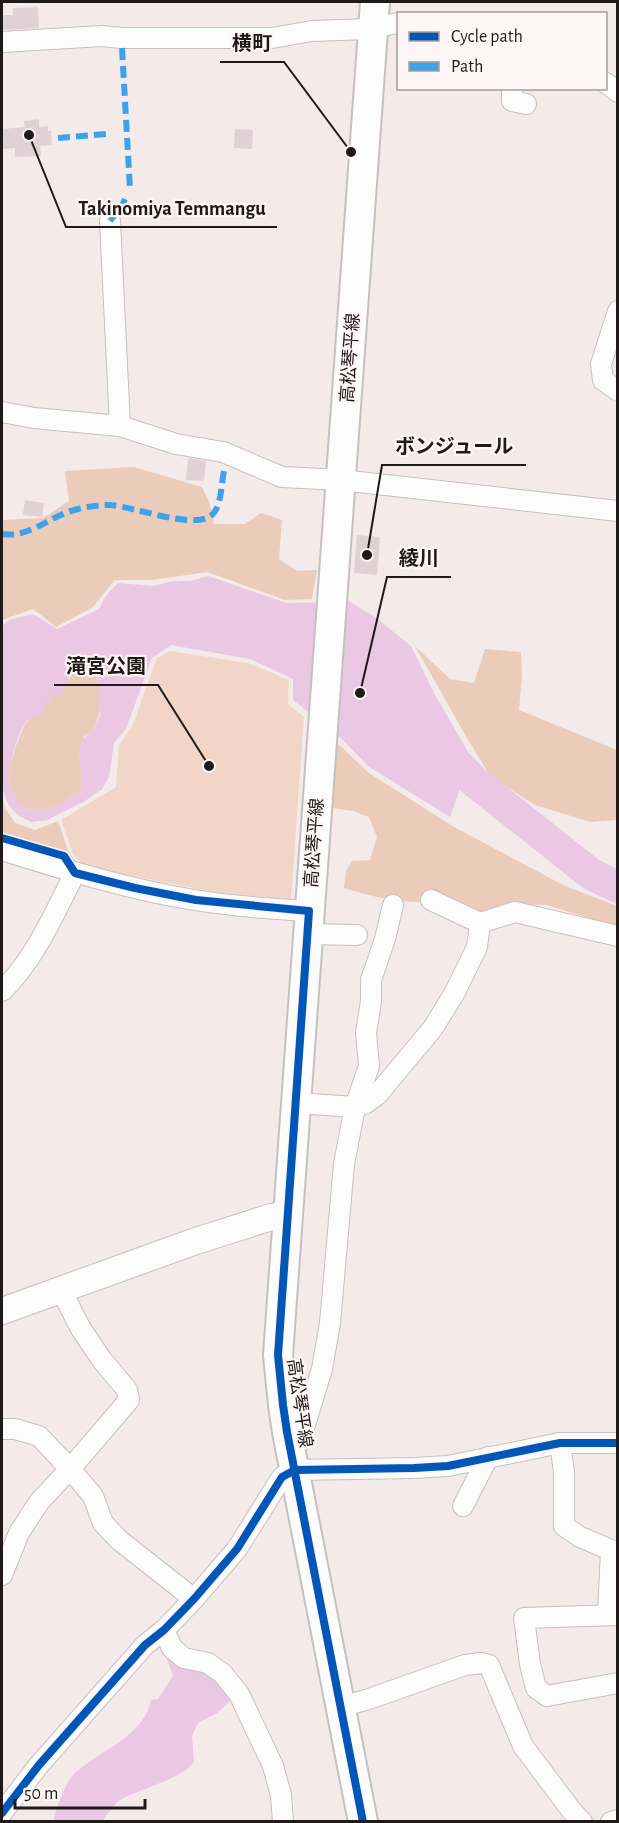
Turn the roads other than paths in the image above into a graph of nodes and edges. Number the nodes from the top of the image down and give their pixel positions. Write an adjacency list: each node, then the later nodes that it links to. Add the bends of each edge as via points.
1 (383, 17): 2 (street, via 368,29 272,38 102,36); 10 (main road, 高松琴平線)
2 (2, 42)
3 (512, 90): 4 (street, via 512,100)
4 (526, 104)
5 (110, 221): 9 (street)
6 (618, 311): 7 (street, via 601,364 603,380)
7 (618, 391)
8 (2, 412): 9 (street)
9 (120, 426): 10 (street, via 176,444 223,452 282,477)
10 (341, 480): 11 (street); 16 (main road, 高松琴平線)
11 (618, 511)
12 (2, 850): 13 (street)
13 (75, 873): 16 (street); 20 (street, via 44,936)
14 (431, 900): 17 (street)
15 (393, 905): 22 (street, via 371,980 366,1034 369,1065)
16 (308, 923): 18 (street); 21 (main road, 高松琴平線)
17 (480, 923): 19 (street, via 515,912); 22 (street, via 477,947 433,1028 377,1095)
18 (357, 935)
19 (618, 936)
20 (2, 991)
21 (296, 1103): 22 (street); 23 (main road, 高松琴平線)
22 (356, 1107): 30 (street, via 344,1164 336,1268 322,1369)
23 (287, 1215): 24 (street, via 193,1242); 30 (main road, 高松琴平線, via 278,1355 282,1405)
24 (61, 1290): 25 (street); 31 (street, via 81,1329 127,1390 129,1400)
25 (2, 1311)
26 (2, 1429): 31 (street, via 39,1436)
27 (560, 1443): 28 (street); 29 (street); 33 (street, via 564,1526)
28 (618, 1443)
29 (488, 1457): 30 (street, via 448,1466 414,1468); 32 (street)
30 (293, 1459): 35 (street, via 237,1548); 39 (main road, 高松琴平線)
31 (70, 1469): 34 (street, via 39,1502 19,1533); 35 (street, via 93,1496 103,1523 119,1540)
32 (463, 1506)
33 (614, 1552): 36 (street)
34 (2, 1575)
35 (194, 1599): 37 (street)
36 (613, 1615): 38 (street, via 524,1618 536,1688 548,1696)
37 (164, 1630): 40 (street, via 145,1645 46,1756); 42 (street, via 172,1648 184,1658 208,1663 239,1694 273,1766)
38 (618, 1683)
39 (341, 1707): 43 (main road, 高松琴平線); 44 (street, via 465,1665 489,1665 523,1746)
40 (2, 1813)
41 (618, 1820): 45 (street)
42 (283, 1821)
43 (363, 1821)
44 (582, 1821)
45 (611, 1821)

